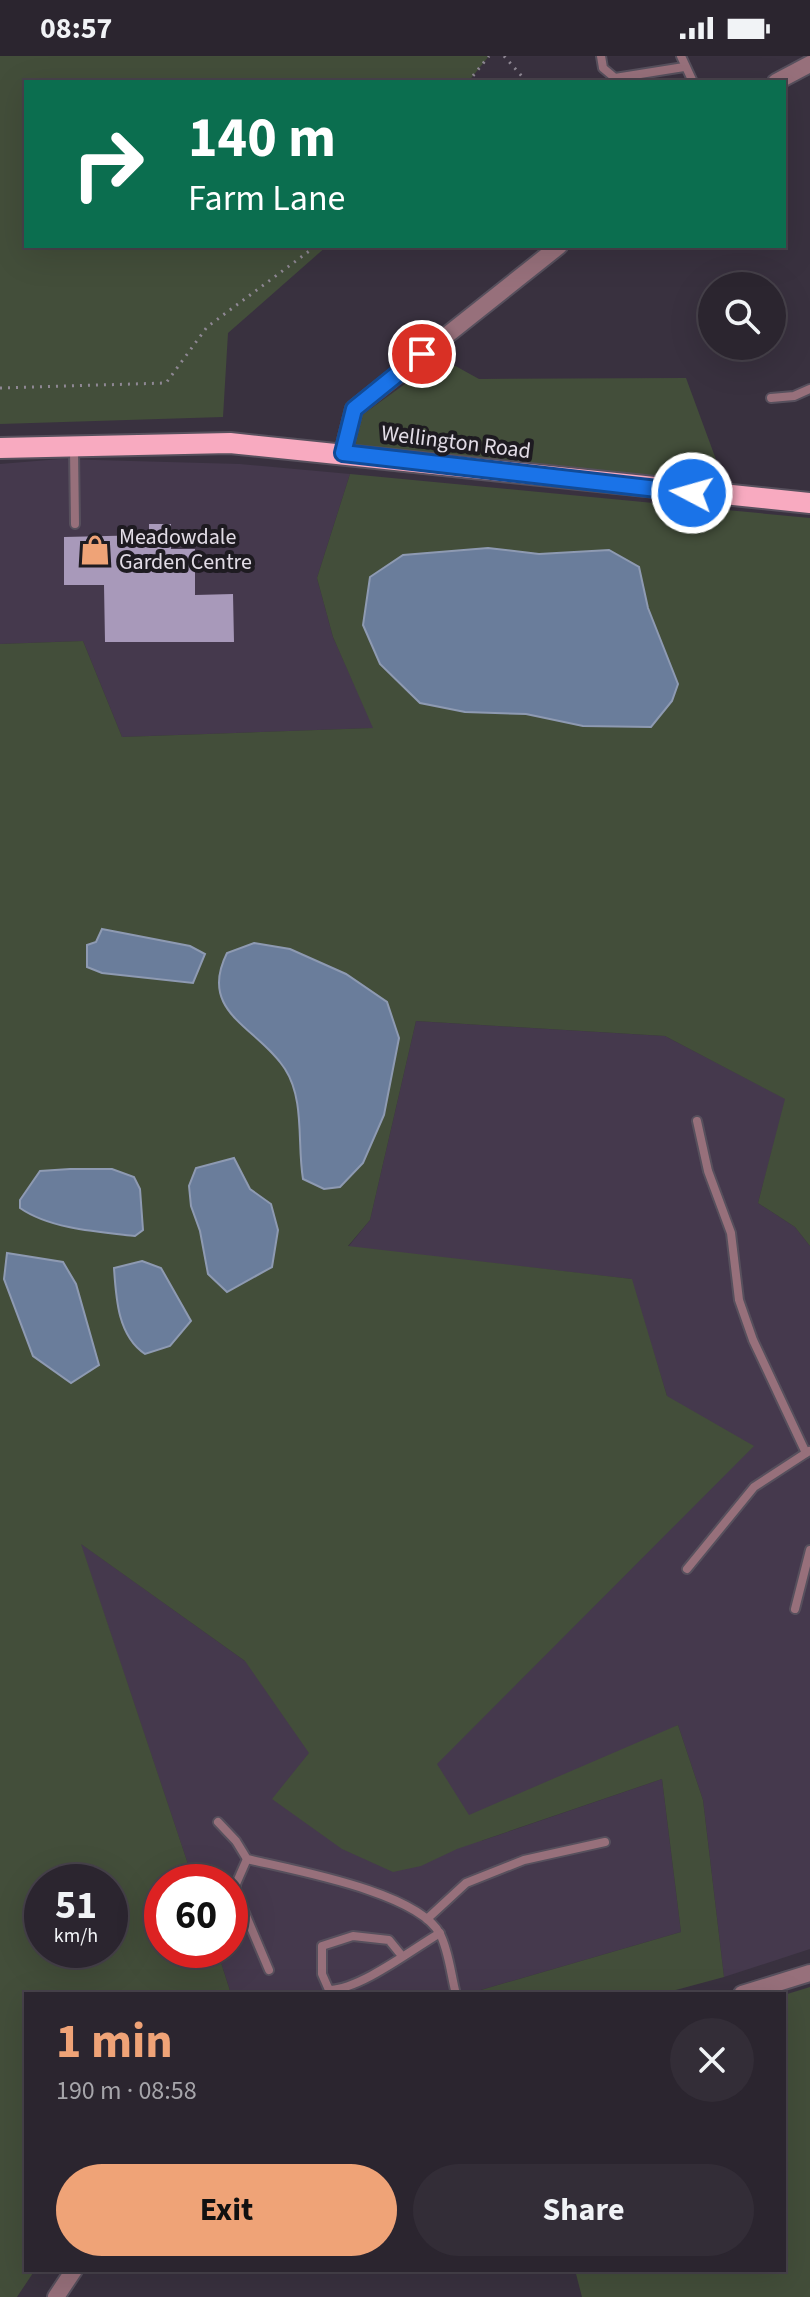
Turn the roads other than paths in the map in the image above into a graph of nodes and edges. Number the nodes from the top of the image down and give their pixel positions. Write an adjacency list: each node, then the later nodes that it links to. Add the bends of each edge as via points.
1 (601, 56): 4 (lane, via 603,68 615,78)
2 (681, 56): 4 (lane)
3 (810, 64): 6 (street)
4 (684, 67): 5 (lane)
5 (692, 80)
6 (780, 80)
7 (556, 248): 12 (street, via 354,409)
8 (810, 389): 9 (lane)
9 (771, 398)
10 (74, 446): 11 (main road, Wellington Road); 12 (main road, Wellington Road, via 230,443); 14 (lane)
11 (0, 448)
12 (343, 453): 13 (main road, Wellington Road)
13 (810, 503)
14 (75, 524)
15 (697, 1121): 16 (lane, via 731,1233 739,1300)
16 (808, 1452): 18 (lane, via 754,1487)
17 (810, 1550): 19 (lane)
18 (687, 1569)
19 (795, 1609)
20 (218, 1822): 22 (lane)
21 (605, 1842): 23 (lane, via 524,1860 466,1883)
22 (247, 1859): 23 (lane, via 344,1882 418,1910); 26 (lane, via 236,1892)
23 (427, 1919): 24 (lane)
24 (440, 1933): 25 (lane); 28 (lane)
25 (402, 1956): 25 (lane, via 339,1990 329,1990 322,1974 322,1946 353,1936 389,1940)
26 (269, 1970)
27 (810, 1973): 29 (street)
28 (455, 1992)
29 (748, 1992)
30 (73, 2272): 31 (street)
31 (56, 2297)

